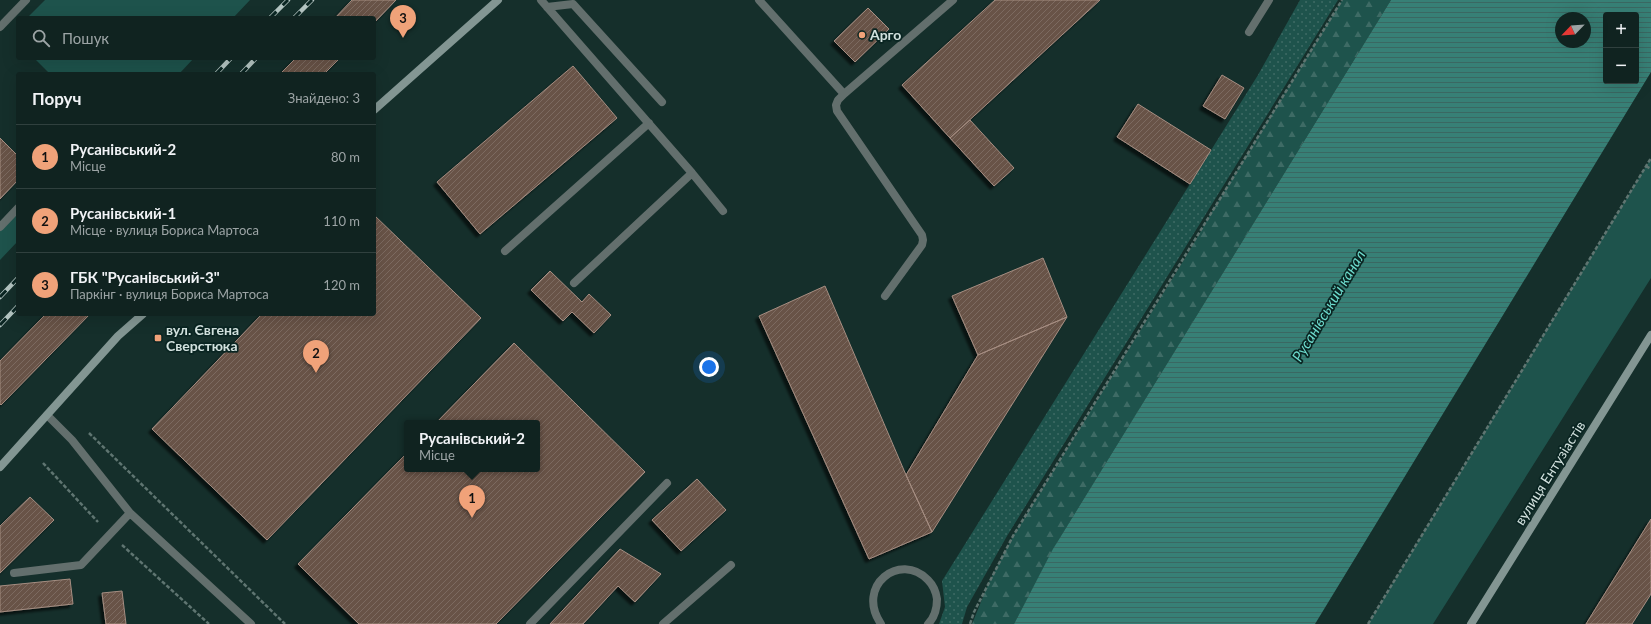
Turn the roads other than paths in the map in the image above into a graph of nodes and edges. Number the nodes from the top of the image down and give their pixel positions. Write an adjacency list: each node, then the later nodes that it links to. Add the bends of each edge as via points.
1 (26, 0): 8 (street)
2 (498, 0): 12 (main road)
3 (541, 0): 7 (street)
4 (759, 0): 10 (street)
5 (953, 0): 10 (street)
6 (1269, 0): 9 (street)
7 (547, 7): 11 (street, via 573,4); 13 (street)
8 (0, 27)
9 (1249, 32)
10 (844, 94): 20 (street, via 838,100 837,111 922,235 922,245)
11 (662, 102)
12 (376, 108)
13 (649, 123): 14 (street); 18 (street)
14 (692, 173): 16 (street); 19 (street)
15 (16, 210): 17 (street)
16 (723, 211)
17 (0, 227)
18 (504, 251)
19 (574, 282)
20 (885, 296)
21 (141, 316): 23 (main road, via 118,336)
22 (1651, 335): 34 (main road, вулиця Ентузіастів)
23 (47, 415): 24 (main road); 26 (street, via 72,440)
24 (0, 467)
25 (667, 483): 30 (street)
26 (130, 513): 28 (street, via 81,565); 29 (street)
27 (732, 565): 31 (street)
28 (14, 573)
29 (251, 624)
30 (530, 624)
31 (663, 624)
32 (881, 624): 33 (street, via 875,616 872,604 879,582 887,574 911,570 923,575 931,583 936,594 937,607)
33 (928, 624)
34 (1471, 624)

